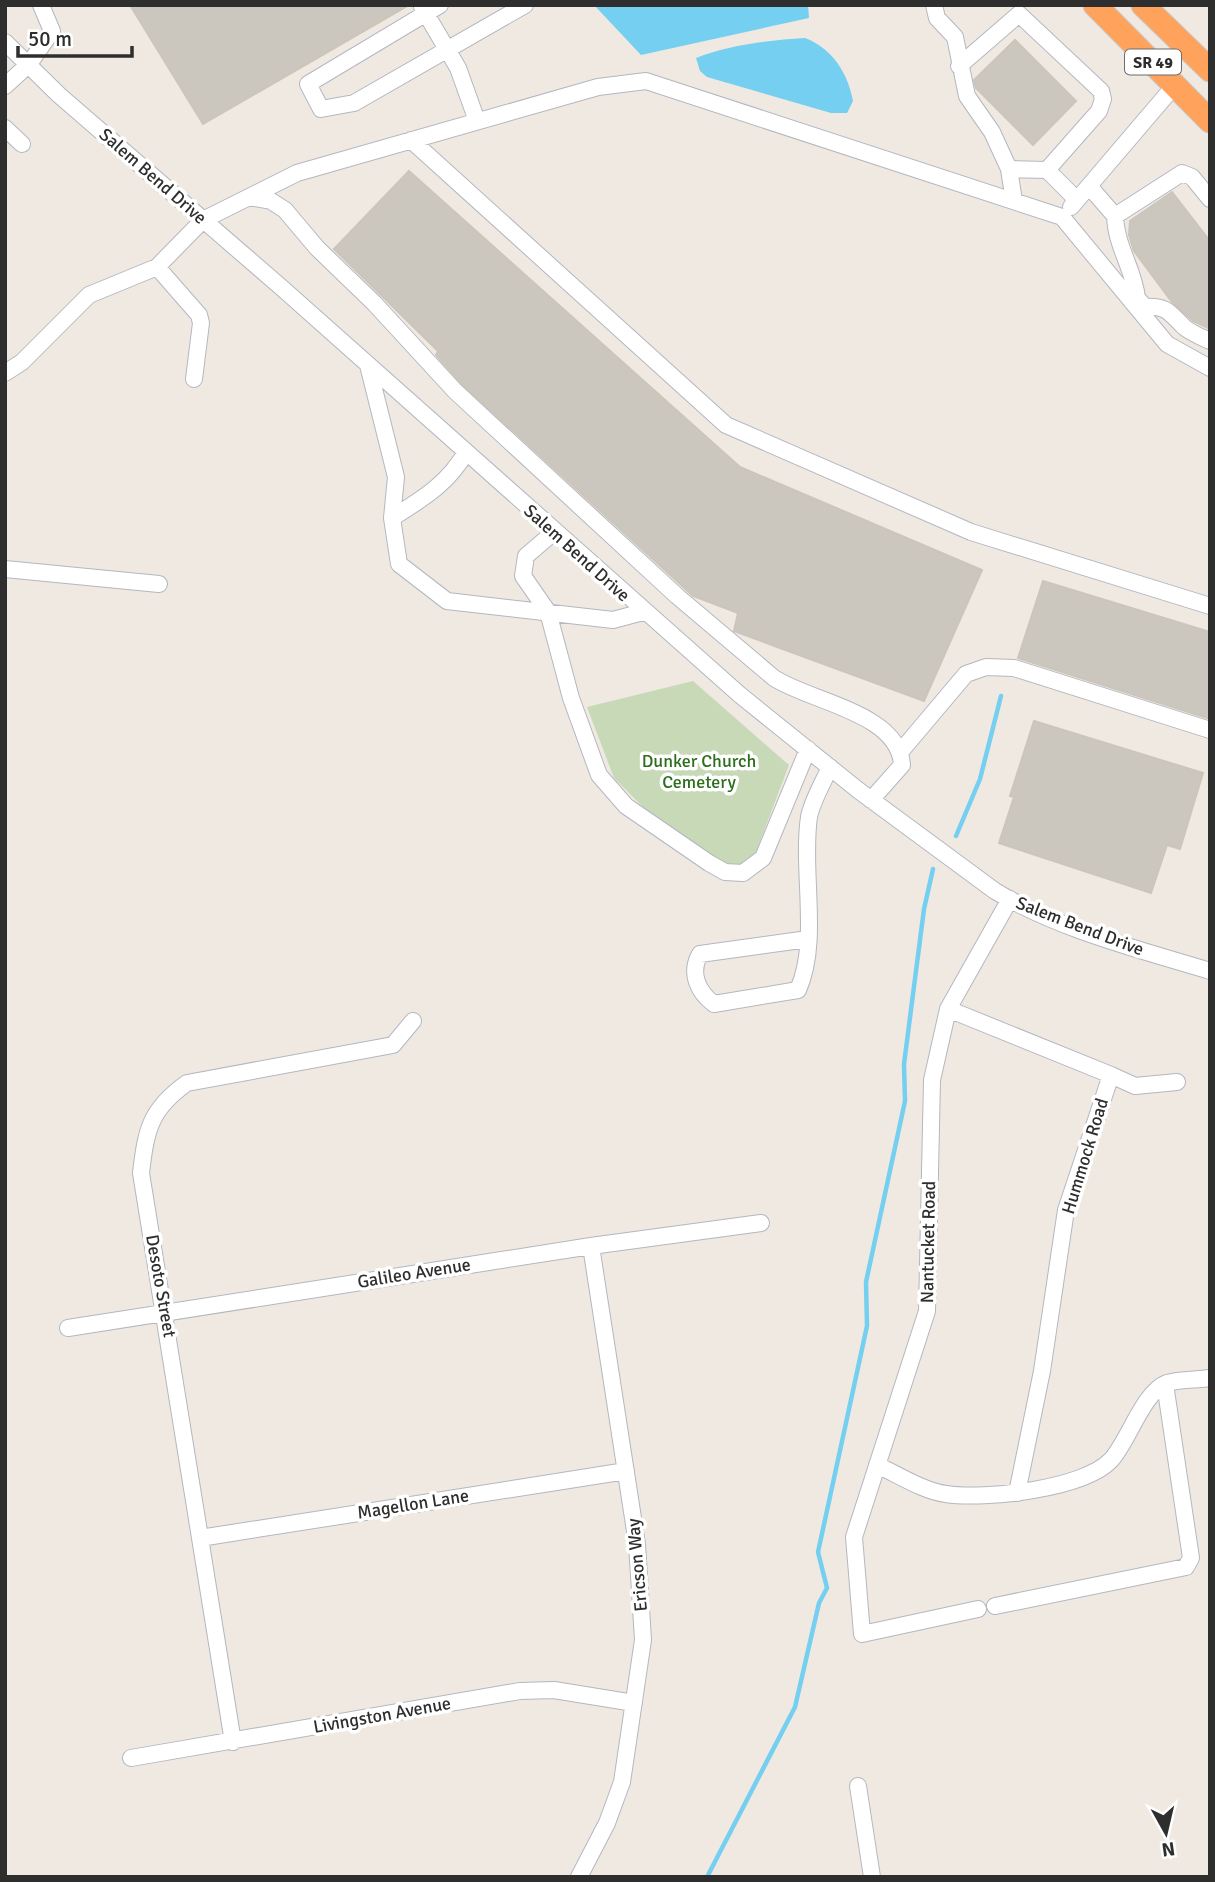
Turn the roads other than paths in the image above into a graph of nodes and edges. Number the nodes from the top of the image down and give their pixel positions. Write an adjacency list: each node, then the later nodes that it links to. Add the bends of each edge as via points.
1 (41, 5): 10 (street, via 52,31)
2 (440, 5): 7 (street)
3 (524, 5): 9 (street)
4 (934, 5): 11 (street, via 937,18 955,37)
5 (1095, 5): 13 (highway, SR 49)
6 (1143, 5): 12 (highway, SR 49)
7 (423, 10): 9 (street); 9 (street, via 308,84 321,109 354,103)
8 (5, 41): 10 (street, Salem Bend Drive)
9 (448, 51): 15 (street)
10 (29, 64): 14 (street); 29 (street, Salem Bend Drive)
11 (959, 66): 20 (street, via 967,96 992,132); 21 (street, via 1018,14 1101,91 1099,111)
12 (1210, 70)
13 (1175, 85): 16 (highway, SR 49); 22 (street)
14 (5, 86)
15 (477, 121): 18 (street); 26 (street, via 598,87 646,81)
16 (1210, 121)
17 (5, 128): 19 (street)
18 (411, 140): 23 (street, via 297,173); 42 (street, via 726,425 971,532)
19 (22, 144)
20 (1009, 169): 21 (street); 26 (street)
21 (1047, 170): 25 (street)
22 (1089, 186): 25 (street); 27 (street)
23 (249, 197): 29 (street); 47 (street, via 261,197 285,210 455,391 774,678 879,725)
24 (1210, 199): 27 (street, via 1192,177 1182,173)
25 (1077, 200): 28 (street)
26 (1014, 201): 28 (street)
27 (1115, 216): 31 (street, via 1116,237 1135,280)
28 (1062, 217): 31 (street)
29 (203, 220): 30 (street); 33 (street, Salem Bend Drive)
30 (157, 267): 35 (street, via 89,295 22,362); 36 (street, via 199,315)
31 (1134, 300): 32 (street, via 1145,307 1169,310 1185,328); 34 (street, via 1167,344)
32 (1210, 341)
33 (368, 365): 37 (street, Salem Bend Drive); 38 (street, via 396,477)
34 (1210, 368)
35 (5, 373)
36 (194, 379)
37 (466, 452): 38 (street, via 438,488); 39 (street, Salem Bend Drive)
38 (391, 518): 43 (street, via 399,564 447,601)
39 (554, 532): 43 (street, via 526,556 523,576); 44 (street, Salem Bend Drive)
40 (5, 569): 41 (street)
41 (159, 584)
42 (1210, 606)
43 (548, 612): 44 (street, via 613,620); 46 (street, via 570,698 599,775 626,806 725,872 743,873 763,858)
44 (643, 612): 46 (street, Salem Bend Drive)
45 (1210, 730): 47 (street, via 1014,668 986,667 966,674)
46 (808, 749): 48 (street, Salem Bend Drive)
47 (901, 751): 49 (street, via 902,765)
48 (830, 767): 49 (street, Salem Bend Drive); 51 (street, via 810,814)
49 (871, 800): 50 (street, Salem Bend Drive)
50 (1010, 899): 52 (street, Salem Bend Drive, via 1074,927); 53 (street, Nantucket Road)
51 (808, 939): 51 (street, via 807,966 799,989 714,1004 699,988 695,963 701,954)
52 (1210, 971)
53 (948, 1009): 55 (street, Hummock Road); 63 (street, Nantucket Road, via 932,1080 927,1311)
54 (413, 1021): 59 (street, Desoto Street, via 393,1045 187,1083 165,1099 150,1123 141,1173)
55 (1111, 1075): 56 (street, via 1135,1086); 65 (street, Hummock Road, via 1066,1210 1042,1371)
56 (1177, 1082)
57 (761, 1223): 58 (street, Galileo Avenue)
58 (592, 1246): 59 (street, Galileo Avenue); 64 (street, Ericson Way)
59 (166, 1312): 60 (street, Galileo Avenue); 66 (street, Desoto Street)
60 (68, 1328)
61 (1210, 1378): 62 (street)
62 (1165, 1384): 65 (street, via 1150,1399 1111,1461 1077,1478); 67 (street, via 1191,1558 1186,1567)
63 (877, 1465): 65 (street, via 944,1494); 68 (street, Nantucket Road, via 855,1537 862,1634)
64 (626, 1471): 66 (street, Magellon Lane); 69 (street, Ericson Way, via 642,1591)
65 (1017, 1493)
66 (200, 1538): 70 (street, Desoto Street)
67 (995, 1606)
68 (978, 1609)
69 (634, 1703): 70 (street, Livingston Avenue, via 554,1690 520,1691); 73 (street, Ericson Way, via 622,1782)
70 (233, 1742): 71 (street, Livingston Avenue)
71 (131, 1758)
72 (858, 1786): 74 (street)
73 (579, 1877)
74 (872, 1877)

